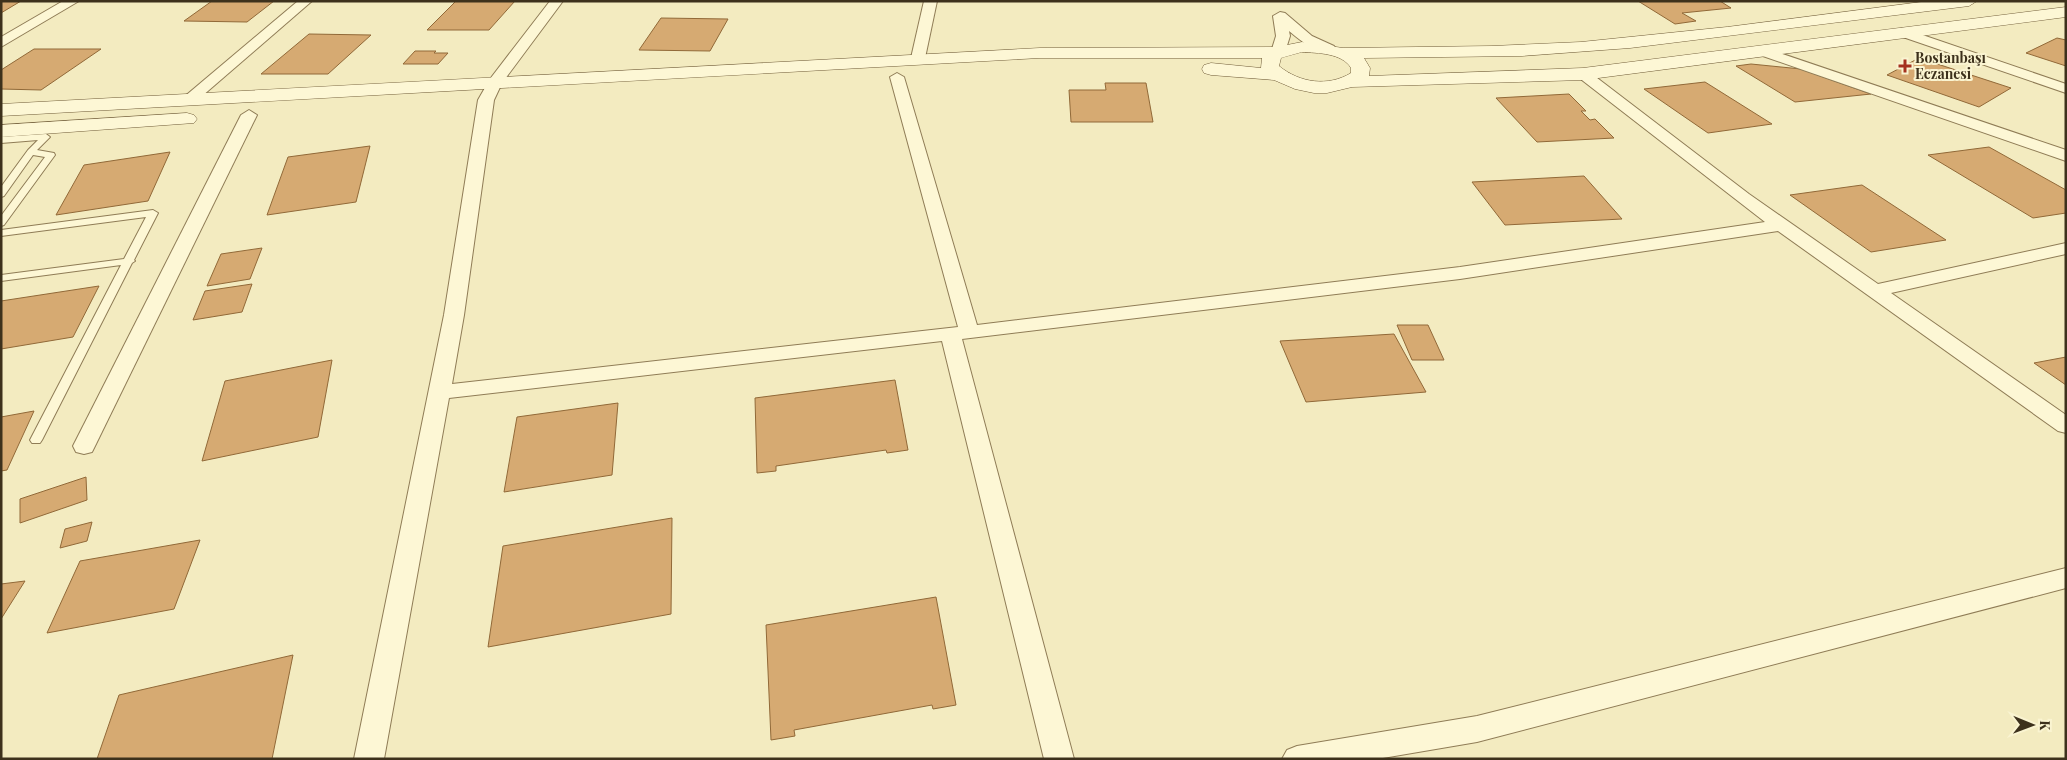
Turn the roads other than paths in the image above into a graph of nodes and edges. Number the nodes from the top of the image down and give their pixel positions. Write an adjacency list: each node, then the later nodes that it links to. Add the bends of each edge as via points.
1 (73, 1): 10 (street)
2 (306, 1): 21 (street)
3 (557, 1): 20 (street)
4 (931, 1): 14 (street)
5 (1270, 1): 8 (street)
6 (1969, 1): 11 (main road, via 1755,29 1581,47 1502,51)
7 (2066, 12): 9 (main road)
8 (1280, 16): 11 (street, via 1307,39); 13 (street, via 1283,36)
9 (1902, 32): 12 (main road); 19 (street)
10 (1, 43)
11 (1336, 51): 13 (main road, via 1302,47); 18 (main road, via 1359,64 1360,76)
12 (1762, 51): 16 (main road); 30 (street)
13 (1278, 52): 14 (main road, via 1040,52); 15 (main road, via 1269,62)
14 (918, 58): 20 (main road, via 624,77)
15 (1276, 74): 17 (main road, via 1205,68 1072,66); 18 (main road, via 1314,86 1329,87)
16 (1583, 74): 18 (main road); 33 (street)
17 (897, 77): 20 (main road); 39 (street)
18 (1353, 82)
19 (2066, 89)
20 (491, 91): 21 (main road); 23 (main road); 40 (street)
21 (189, 100): 22 (main road)
22 (1, 110)
23 (249, 115): 24 (main road); 43 (street)
24 (229, 116)
25 (209, 117): 26 (main road)
26 (1, 133): 27 (lane)
27 (46, 137): 28 (lane); 29 (lane)
28 (1, 140)
29 (31, 152): 31 (lane); 32 (lane, via 51,155)
30 (2066, 156)
31 (1, 194)
32 (1, 223)
33 (1781, 224): 38 (street); 39 (street, via 1460,273)
34 (1, 233): 36 (lane, via 153,213)
35 (2066, 248): 38 (street)
36 (130, 261): 37 (lane); 42 (lane)
37 (1, 278)
38 (1875, 291): 41 (street)
39 (960, 334): 40 (street); 46 (street)
40 (439, 392): 45 (street)
41 (2066, 426)
42 (36, 440)
43 (84, 446)
44 (2066, 578): 47 (street, via 1477,729)
45 (369, 759)
46 (1059, 759)
47 (1297, 759)

